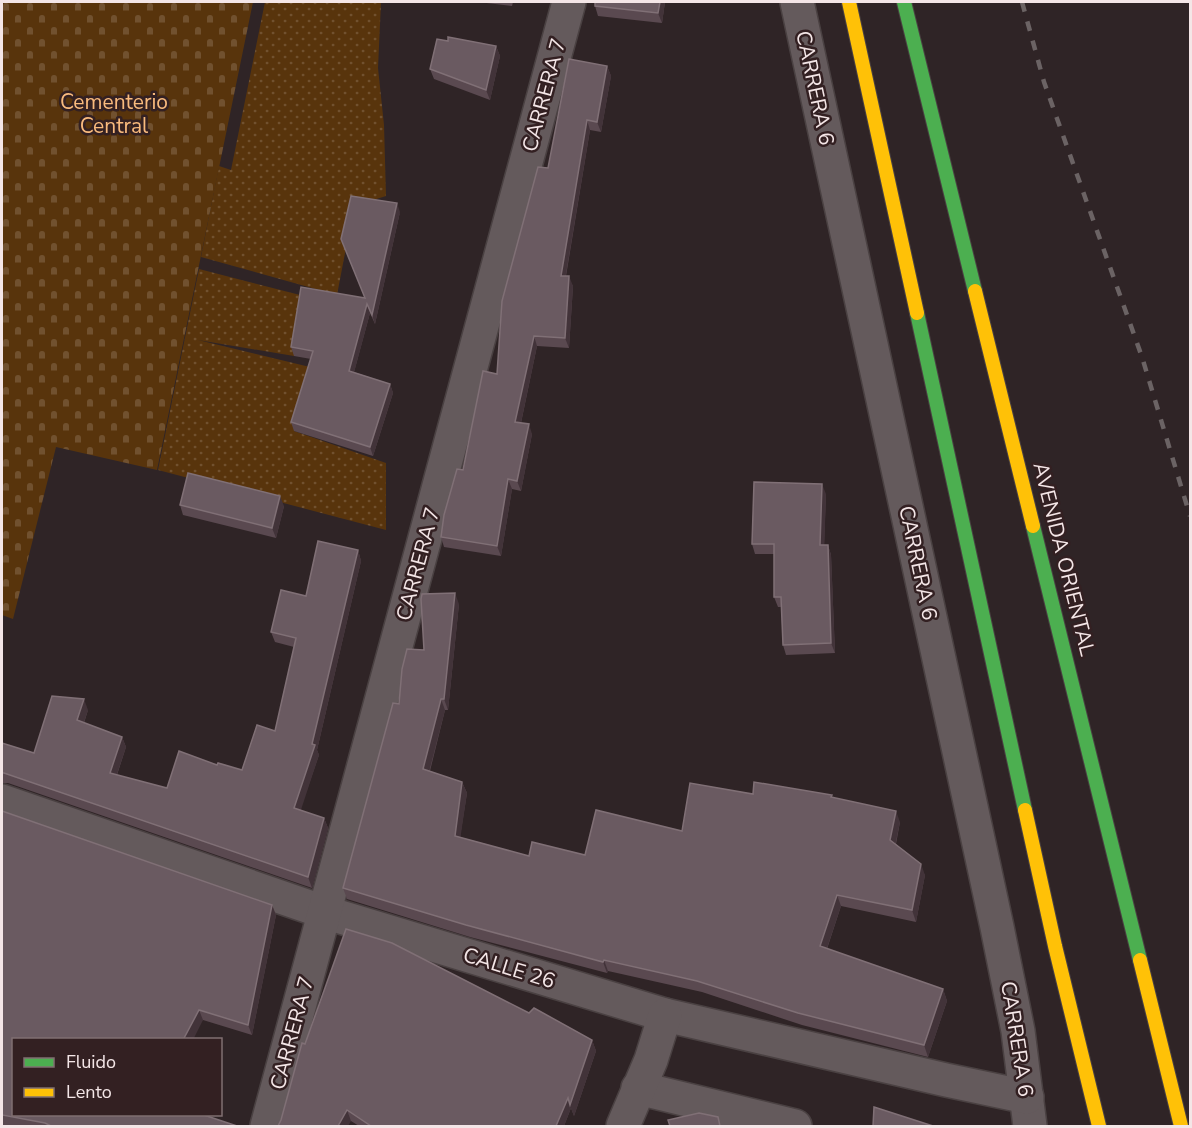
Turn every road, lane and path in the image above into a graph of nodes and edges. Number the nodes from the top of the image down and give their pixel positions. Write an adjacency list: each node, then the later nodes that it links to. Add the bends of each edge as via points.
1 (570, 2): 6 (street, CARRERA 7)
2 (796, 2): 9 (street, CARRERA 6, via 997,927 1018,1031)
3 (849, 2): 13 (main road, via 1055,946)
4 (904, 2): 14 (main road, AVENIDA ORIENTAL)
5 (2, 801): 6 (street, CALLE 26)
6 (324, 912): 7 (street, CALLE 26); 10 (street, CARRERA 7)
7 (665, 1015): 8 (street); 9 (street, CALLE 26, via 946,1080)
8 (638, 1088): 11 (street); 12 (street)
9 (1028, 1112)
10 (267, 1126)
11 (623, 1126)
12 (795, 1126)
13 (1099, 1126)
14 (1181, 1126)

